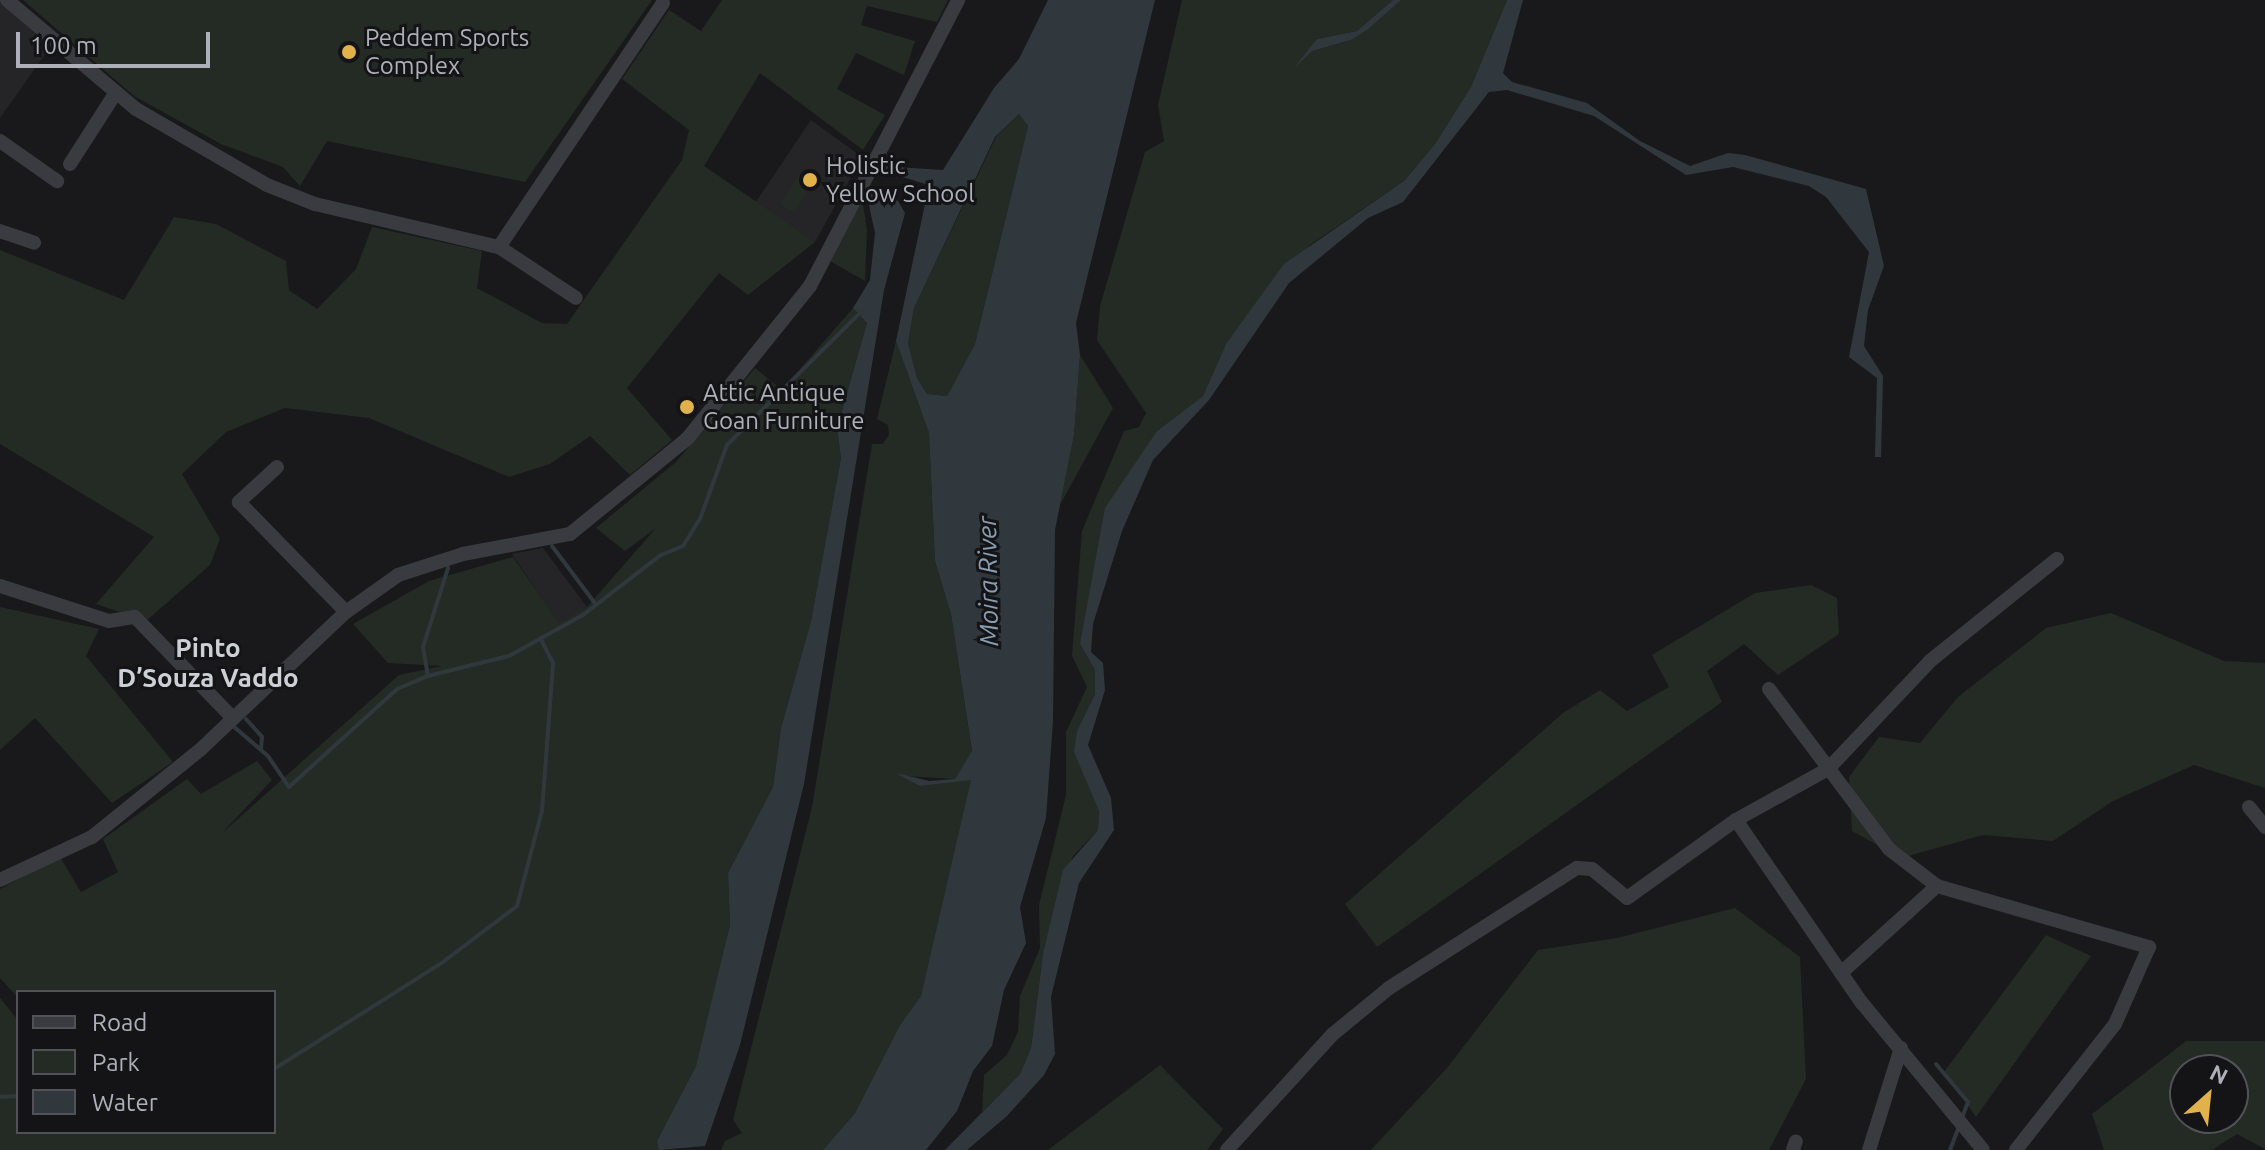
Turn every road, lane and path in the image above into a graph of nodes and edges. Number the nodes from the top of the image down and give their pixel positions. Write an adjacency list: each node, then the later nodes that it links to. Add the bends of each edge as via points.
1 (7, 0): 4 (street)
2 (958, 0): 15 (street, via 810,286 687,439 570,534 463,554 398,575)
3 (663, 3): 10 (street)
4 (115, 94): 6 (street); 10 (street, via 267,185 315,204)
5 (0, 141): 7 (street)
6 (70, 164)
7 (57, 181)
8 (0, 231): 9 (street)
9 (34, 243)
10 (499, 247): 11 (street)
11 (576, 298)
12 (277, 467): 15 (street, via 239,502)
13 (2057, 559): 18 (street, via 1930,661)
14 (0, 586): 17 (street, via 48,603 77,606 109,621 135,617)
15 (346, 612): 17 (street)
16 (1769, 689): 18 (street)
17 (235, 716): 22 (street, via 92,837)
18 (1828, 769): 20 (street); 23 (street, via 1889,849)
19 (2249, 807): 21 (street)
20 (1736, 820): 24 (street); 26 (street, via 1627,898 1592,869 1577,868 1389,988 1333,1034)
21 (2265, 827)
22 (0, 880)
23 (1937, 886): 24 (street); 29 (street, via 2149,947 2115,1024)
24 (1841, 973): 25 (street)
25 (1901, 1048): 27 (street); 28 (street)
26 (1227, 1150)
27 (1869, 1150)
28 (1983, 1150)
29 (2016, 1150)

